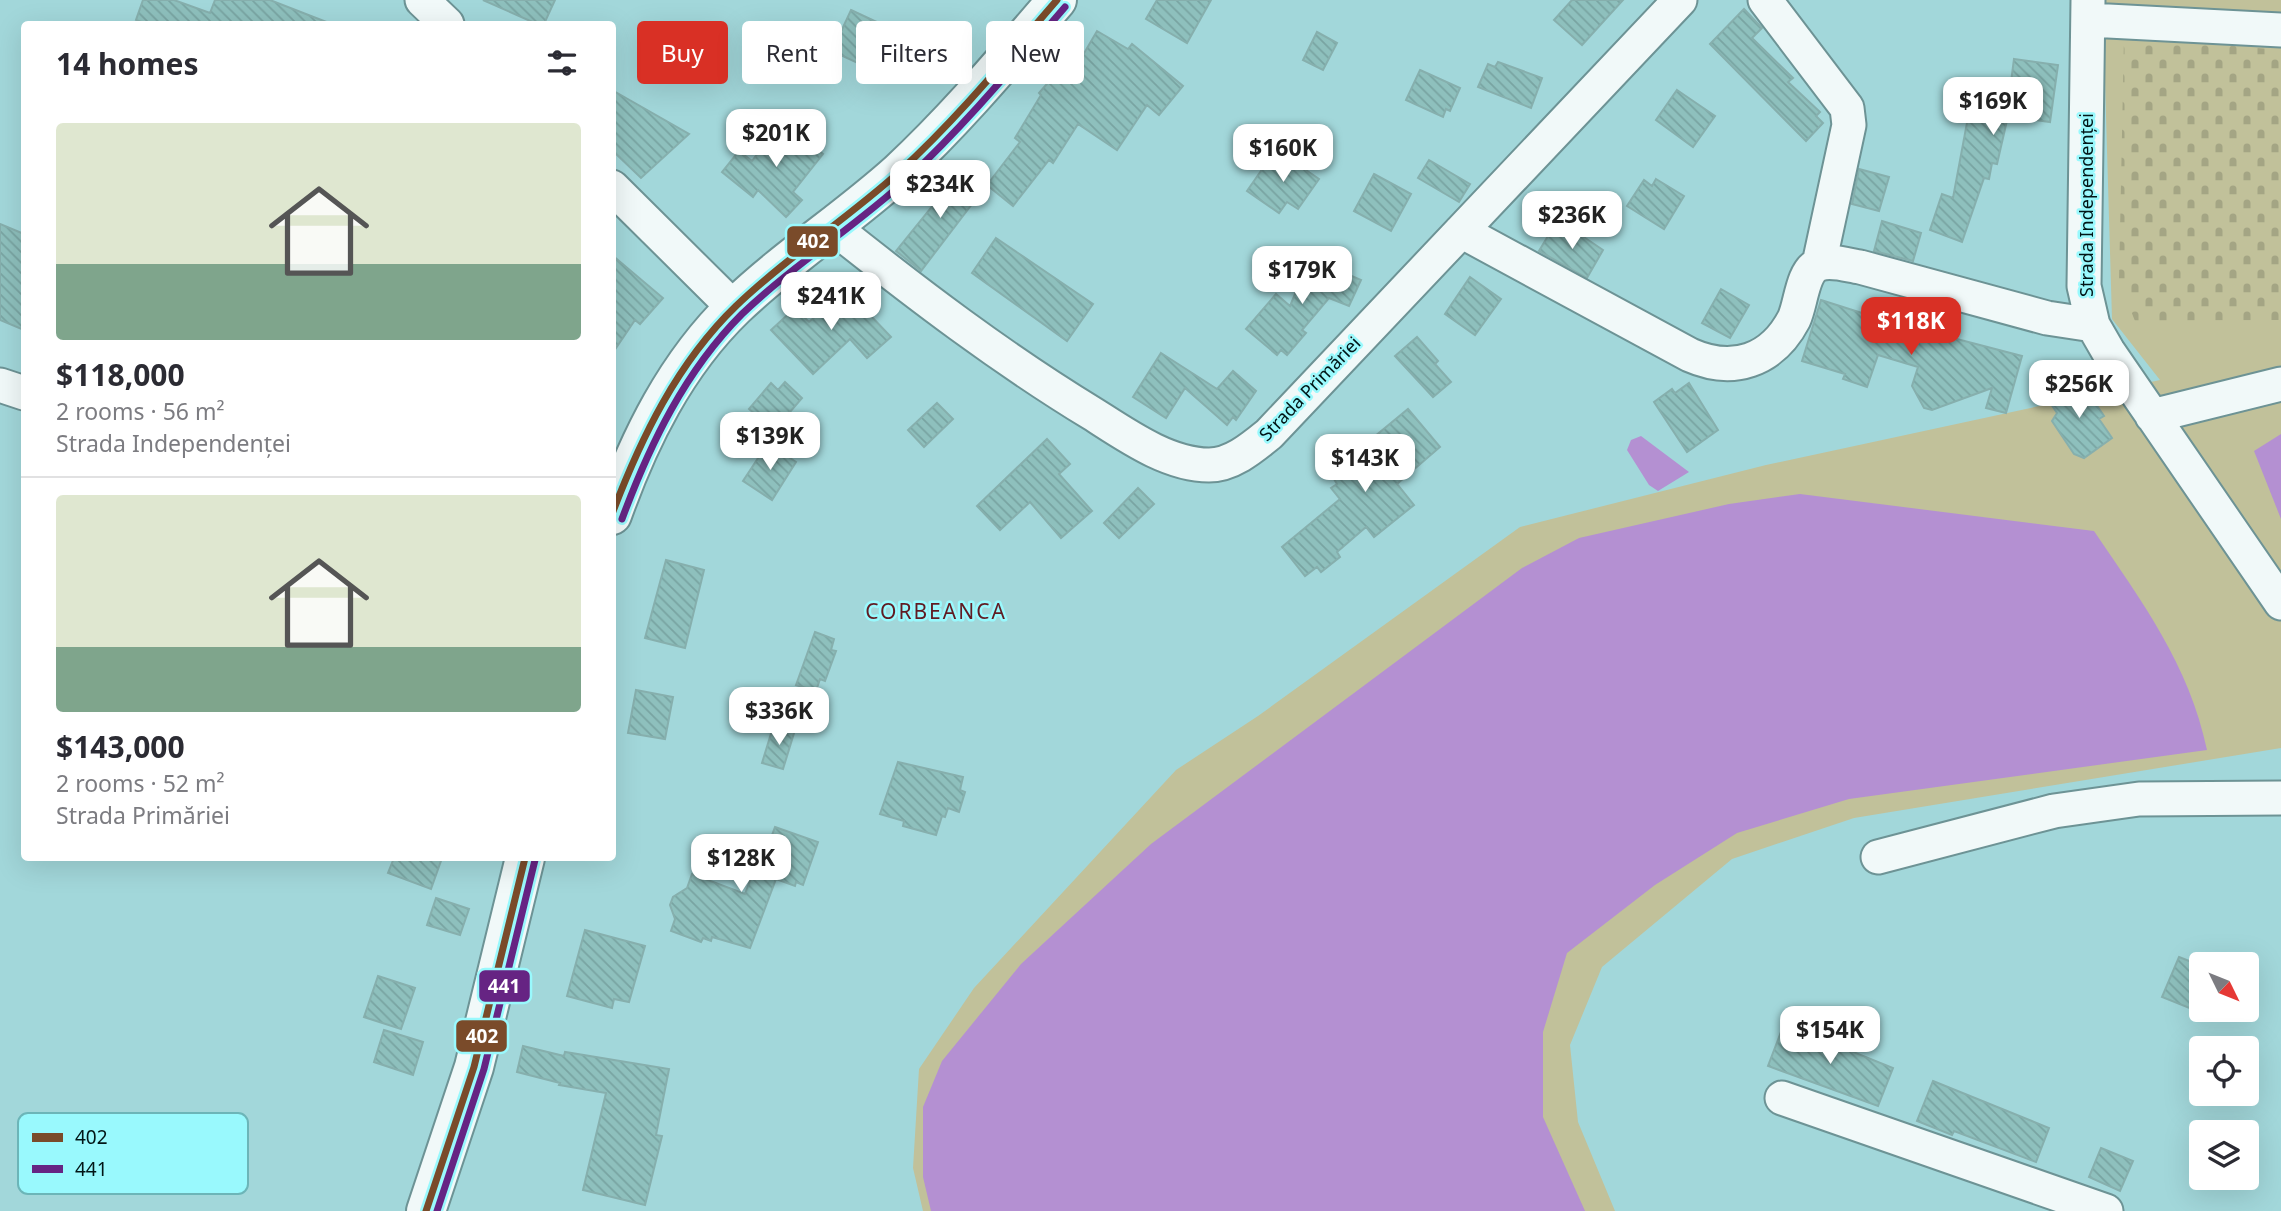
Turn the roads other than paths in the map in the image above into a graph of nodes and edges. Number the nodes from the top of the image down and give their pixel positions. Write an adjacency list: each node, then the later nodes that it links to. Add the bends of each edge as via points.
1 (422, 0): 6 (street)
2 (1057, 0): 9 (main road, via 949,123)
3 (1680, 0): 10 (street, Strada Primăriei)
4 (1765, 0): 11 (street, via 1847,108 1849,125)
5 (2089, 10): 7 (street); 13 (street, Strada Independenței, via 2084,264)
6 (444, 21)
7 (2281, 30)
8 (616, 191): 12 (street)
9 (833, 227): 10 (street, Strada Primăriei, via 1024,372 1129,437 1176,459 1212,466 1233,459 1269,433); 12 (main road)
10 (1461, 231): 11 (street, via 1690,355 1729,365 1771,351 1794,318 1811,270)
11 (1819, 264): 13 (street, via 1860,267 2047,318)
12 (734, 308): 18 (main road, via 659,408)
13 (2093, 326): 17 (street, Strada Independenței)
14 (0, 384): 16 (street)
15 (2281, 384): 17 (street)
16 (21, 392)
17 (2152, 416): 19 (street, Strada Independenței)
18 (616, 504)
19 (2281, 603)
20 (2281, 797): 21 (street, via 2139,799 2054,811)
21 (1878, 857)
22 (524, 861): 25 (main road, via 474,1066)
23 (1782, 1098): 27 (street)
24 (1944, 1175): 26 (street)
25 (426, 1211)
26 (2040, 1211)
27 (2106, 1211)

